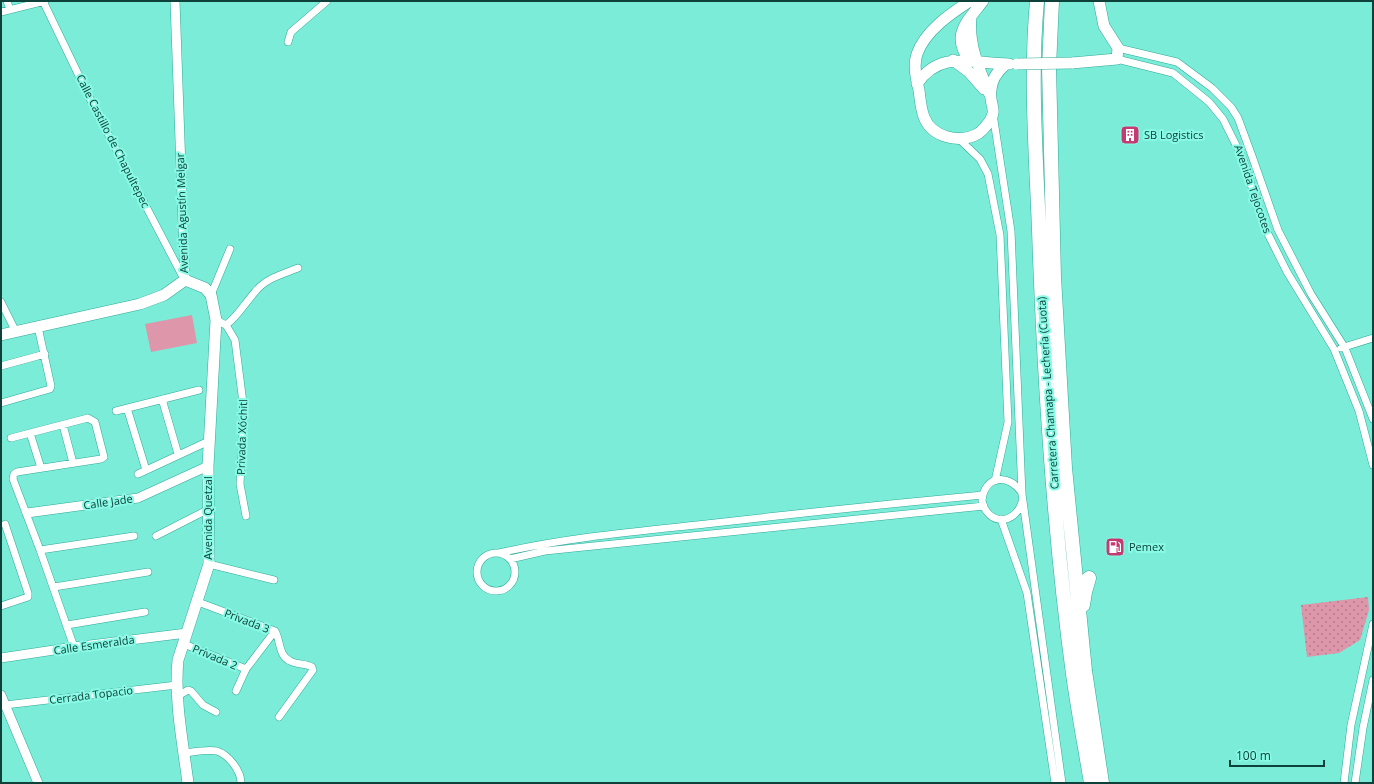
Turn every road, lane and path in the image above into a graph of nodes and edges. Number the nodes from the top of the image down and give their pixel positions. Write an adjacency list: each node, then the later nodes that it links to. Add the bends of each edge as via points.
1 (7, 1): 10 (street)
2 (44, 1): 10 (street); 23 (street, Calle Castillo de Chapultepec, via 94,106)
3 (175, 1): 23 (street, Avenida Agustín Melgar)
4 (327, 1): 12 (street, via 291,32)
5 (970, 1): 17 (main road, via 926,36 916,56)
6 (983, 1): 15 (main road, via 972,17 970,36)
7 (1037, 1): 98 (highway, Carretera Chamapa - Lechería (Cuota), via 1035,118 1047,400 1056,526 1073,674)
8 (1052, 1): 50 (highway, Carretera Chamapa - Lechería (Cuota), via 1049,67 1054,277)
9 (1099, 1): 13 (main road, via 1104,26)
10 (10, 10): 11 (street)
11 (1, 12)
12 (288, 42)
13 (1117, 54): 16 (main road, Avenida Tejocotes, bridge, via 1072,63); 31 (street, Avenida Tejocotes, via 1177,62 1212,88 1231,107 1238,118 1278,230 1311,294); 32 (street, Avenida Tejocotes, via 1172,72 1208,102 1223,119 1243,159 1265,228 1287,272)
14 (953, 60): 15 (main road, Avenida Tejocotes); 17 (main road, via 933,66); 18 (main road, via 978,82)
15 (973, 62): 16 (main road, Avenida Tejocotes); 18 (main road)
16 (1012, 64): 18 (main road, via 999,70 993,79)
17 (917, 84): 20 (main road, via 924,117 929,126 939,134)
18 (990, 97): 19 (main road)
19 (993, 114): 20 (main road, via 988,124 979,132); 55 (street, via 1011,231)
20 (959, 139): 53 (street, via 980,160 988,174 1000,235 1008,422)
21 (230, 249): 24 (street)
22 (298, 268): 26 (street, via 264,283 235,318)
23 (185, 280): 24 (main road, via 205,288); 27 (main road, Avenida Agustín Melgar, via 164,295 140,304)
24 (211, 295): 26 (main road, Avenida Quetzal)
25 (1, 302): 28 (street)
26 (221, 322): 44 (main road, Avenida Quetzal); 60 (street, Privada Xóchitl, via 235,340 243,398 240,484)
27 (38, 327): 28 (main road, Avenida Agustín Melgar); 33 (street)
28 (16, 332): 29 (main road, Avenida Agustín Melgar)
29 (1, 335)
30 (1373, 338): 31 (street)
31 (1345, 348): 32 (street); 40 (street, Avenida Tejocotes)
32 (1334, 349): 47 (street, Avenida Tejocotes, via 1359,411)
33 (45, 354): 34 (street); 37 (street, via 52,386 50,389)
34 (1, 366)
35 (199, 390): 36 (street)
36 (162, 399): 38 (street); 45 (street)
37 (1, 403)
38 (127, 408): 39 (street); 51 (street)
39 (116, 411)
40 (1373, 419)
41 (63, 424): 42 (street); 46 (street); 46 (street, via 92,419 104,452 104,457)
42 (30, 433): 43 (street); 49 (street)
43 (11, 438)
44 (209, 441): 45 (street); 48 (main road, Avenida Quetzal)
45 (178, 454): 51 (street)
46 (73, 463): 49 (street)
47 (1373, 465)
48 (208, 466): 57 (main road, Avenida Quetzal); 59 (street, Calle Jade, via 138,498)
49 (41, 468): 59 (street, via 14,474 13,479)
50 (1065, 468): 58 (highway, via 1071,494); 84 (highway, Carretera Chamapa - Lechería (Cuota))
51 (146, 470): 52 (street)
52 (138, 474)
53 (995, 480): 54 (street, via 987,486); 55 (street, via 1006,479 1016,484)
54 (983, 495): 56 (street); 66 (street, via 626,533 543,543)
55 (1022, 497): 61 (street, via 1019,511 1012,518); 97 (street)
56 (984, 506): 61 (street, via 994,518); 67 (street, via 545,551)
57 (209, 509): 64 (street); 68 (main road, Avenida Quetzal)
58 (1079, 510)
59 (27, 513): 65 (street)
60 (246, 516)
61 (1001, 520): 96 (street, via 1027,593)
62 (5, 524): 74 (street, via 28,597)
63 (134, 536): 65 (street)
64 (156, 536)
65 (40, 550): 72 (street)
66 (499, 553): 67 (street); 67 (street, via 488,554 480,561 478,576 480,582 488,589 498,591 508,587 514,579 515,569)
67 (510, 559)
68 (209, 564): 71 (street); 73 (main road, Avenida Quetzal)
69 (148, 572): 72 (street)
70 (1090, 578): 84 (highway, via 1084,592 1083,605)
71 (274, 580)
72 (54, 587): 77 (street)
73 (198, 602): 78 (street, Privada 3); 79 (main road, Avenida Quetzal)
74 (1, 606)
75 (145, 612): 77 (street)
76 (1373, 624): 100 (street, via 1351,725)
77 (67, 625): 81 (street)
78 (274, 631): 83 (street, Privada 2); 91 (street, Privada 3, via 286,659 292,663 309,665 313,670)
79 (187, 633): 80 (main road, Avenida Quetzal); 81 (street, Calle Esmeralda)
80 (184, 644): 83 (street, Privada 2); 86 (main road, Avenida Quetzal, via 178,660)
81 (74, 647): 82 (street, Calle Esmeralda)
82 (1, 658)
83 (246, 669): 87 (street, Privada 2)
84 (1085, 671): 99 (highway, Carretera Chamapa - Lechería (Cuota))
85 (1373, 680): 101 (street)
86 (178, 690): 89 (street, Cerrada Topacio); 90 (street, Cerrada Topacio, via 191,691 203,705); 92 (main road, Avenida Quetzal)
87 (236, 691)
88 (1, 695): 89 (street)
89 (5, 705): 93 (street)
90 (216, 712)
91 (279, 717)
92 (184, 753): 94 (main road, Avenida Quetzal); 95 (street, via 221,753 237,768)
93 (38, 783)
94 (188, 783)
95 (241, 783)
96 (1055, 783)
97 (1062, 783)
98 (1091, 783)
99 (1102, 783)
100 (1344, 783)
101 (1355, 783)

